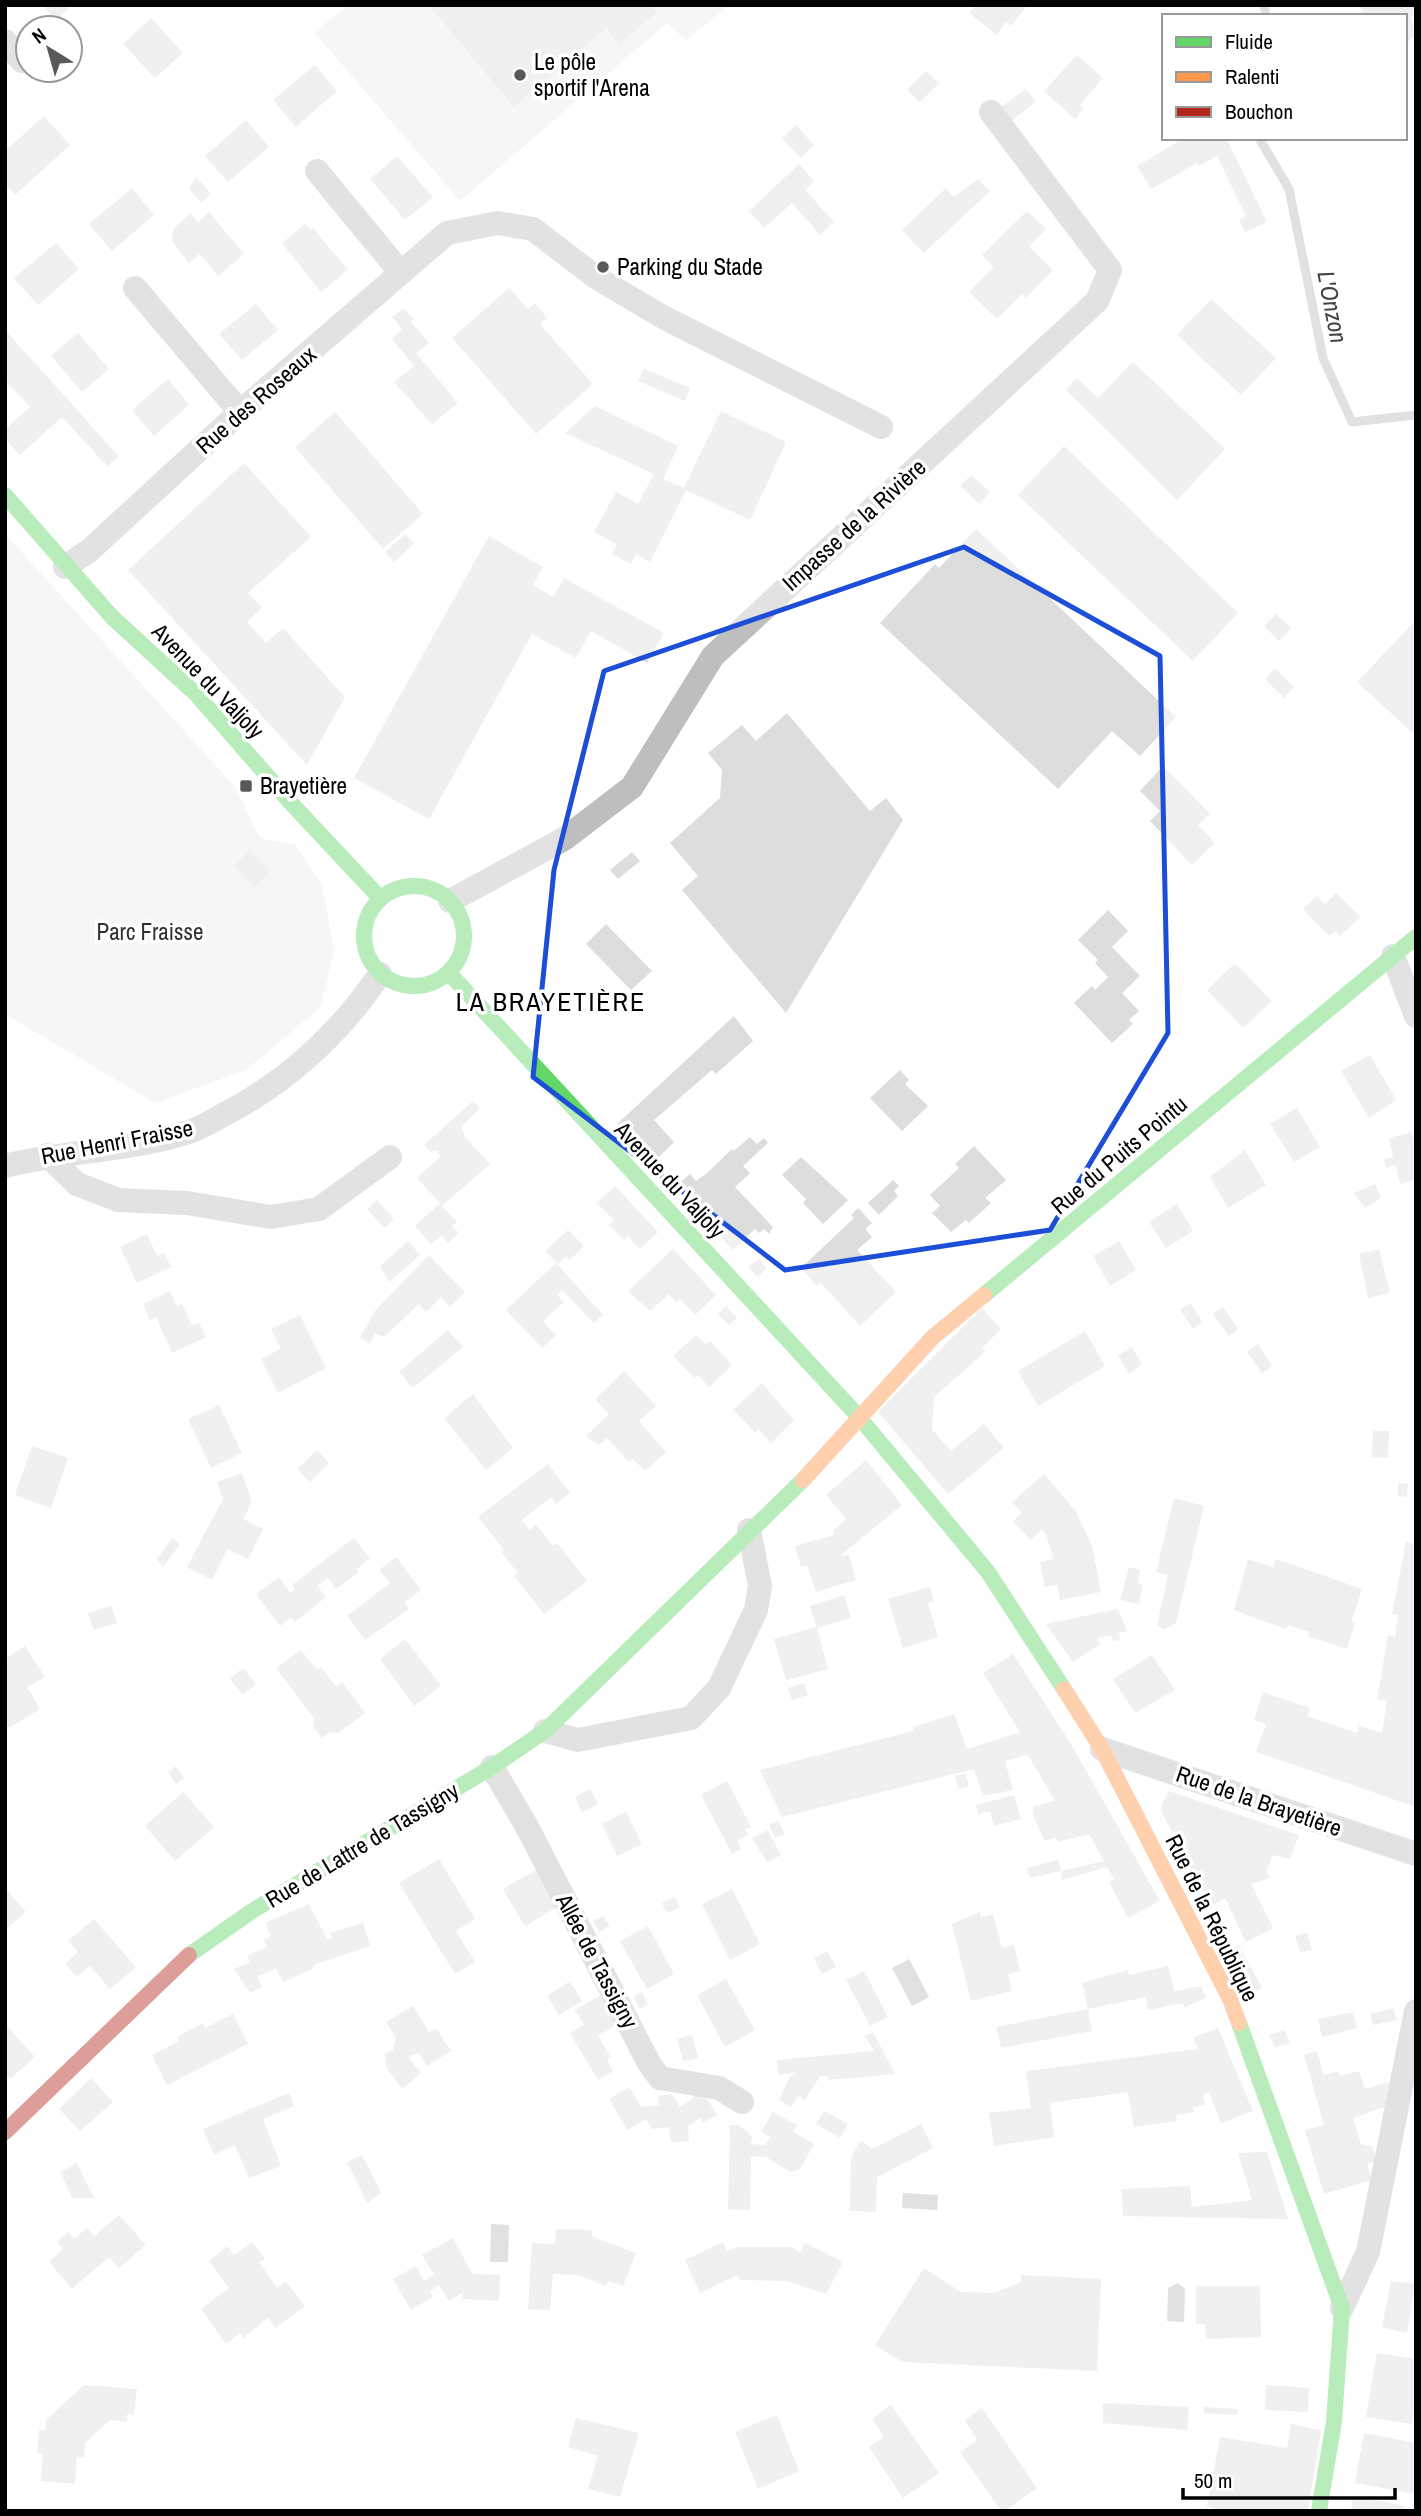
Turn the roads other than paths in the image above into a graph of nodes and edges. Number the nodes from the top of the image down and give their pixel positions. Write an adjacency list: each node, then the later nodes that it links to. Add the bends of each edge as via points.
1 (990, 112): 10 (street, Impasse de la Rivière, via 1110,270 1097,302 713,656 632,787 564,839)
2 (317, 171): 3 (street)
3 (401, 273): 5 (street, Rue des Roseaux); 6 (street, Rue des Roseaux, via 447,233 498,223 533,229 597,278 663,317)
4 (135, 288): 5 (street)
5 (240, 412): 8 (street, Rue des Roseaux, via 90,550)
6 (881, 427)
7 (5, 495): 8 (main road, Avenue du Valjoly)
8 (65, 567): 9 (main road, Avenue du Valjoly, via 196,694)
9 (380, 898): 10 (main road, via 411,886 432,889); 14 (main road, via 365,926 364,943)
10 (450, 901): 13 (main road, via 460,914 464,937 459,960)
11 (1416, 937): 12 (main road, Rue du Puits Pointu)
12 (1393, 956): 15 (street); 19 (main road, Rue du Puits Pointu, via 933,1337)
13 (449, 973): 14 (main road, via 422,986 393,982); 19 (main road, Avenue du Valjoly)
14 (380, 974): 16 (street, Rue Henri Fraisse, via 315,1052 256,1098 190,1132)
15 (1416, 1016)
16 (47, 1156): 17 (street, via 77,1184 118,1200 187,1203 271,1217 319,1209); 18 (street, Rue Henri Fraisse)
17 (390, 1157)
18 (5, 1166)
19 (858, 1416): 20 (main road, Rue de Lattre de Tassigny, via 831,1452); 22 (main road, Rue de la République, via 988,1572)
20 (749, 1530): 21 (main road, Rue de Lattre de Tassigny); 21 (street, via 760,1586 756,1611 719,1688 691,1718 578,1740)
21 (545, 1731): 23 (main road, Rue de Lattre de Tassigny)
22 (1102, 1749): 24 (street, Rue de la Brayetière); 28 (main road, Rue de la République, via 1230,1999)
23 (492, 1768): 26 (street, Allée de Tassigny, via 650,2065 660,2078 719,2088); 27 (main road, Rue de Lattre de Tassigny, via 252,1911 179,1962)
24 (1416, 1854)
25 (1416, 2011): 28 (street, via 1368,2252)
26 (742, 2102)
27 (5, 2132)
28 (1342, 2308): 29 (main road, Rue de la République, via 1334,2422)
29 (1319, 2511)

